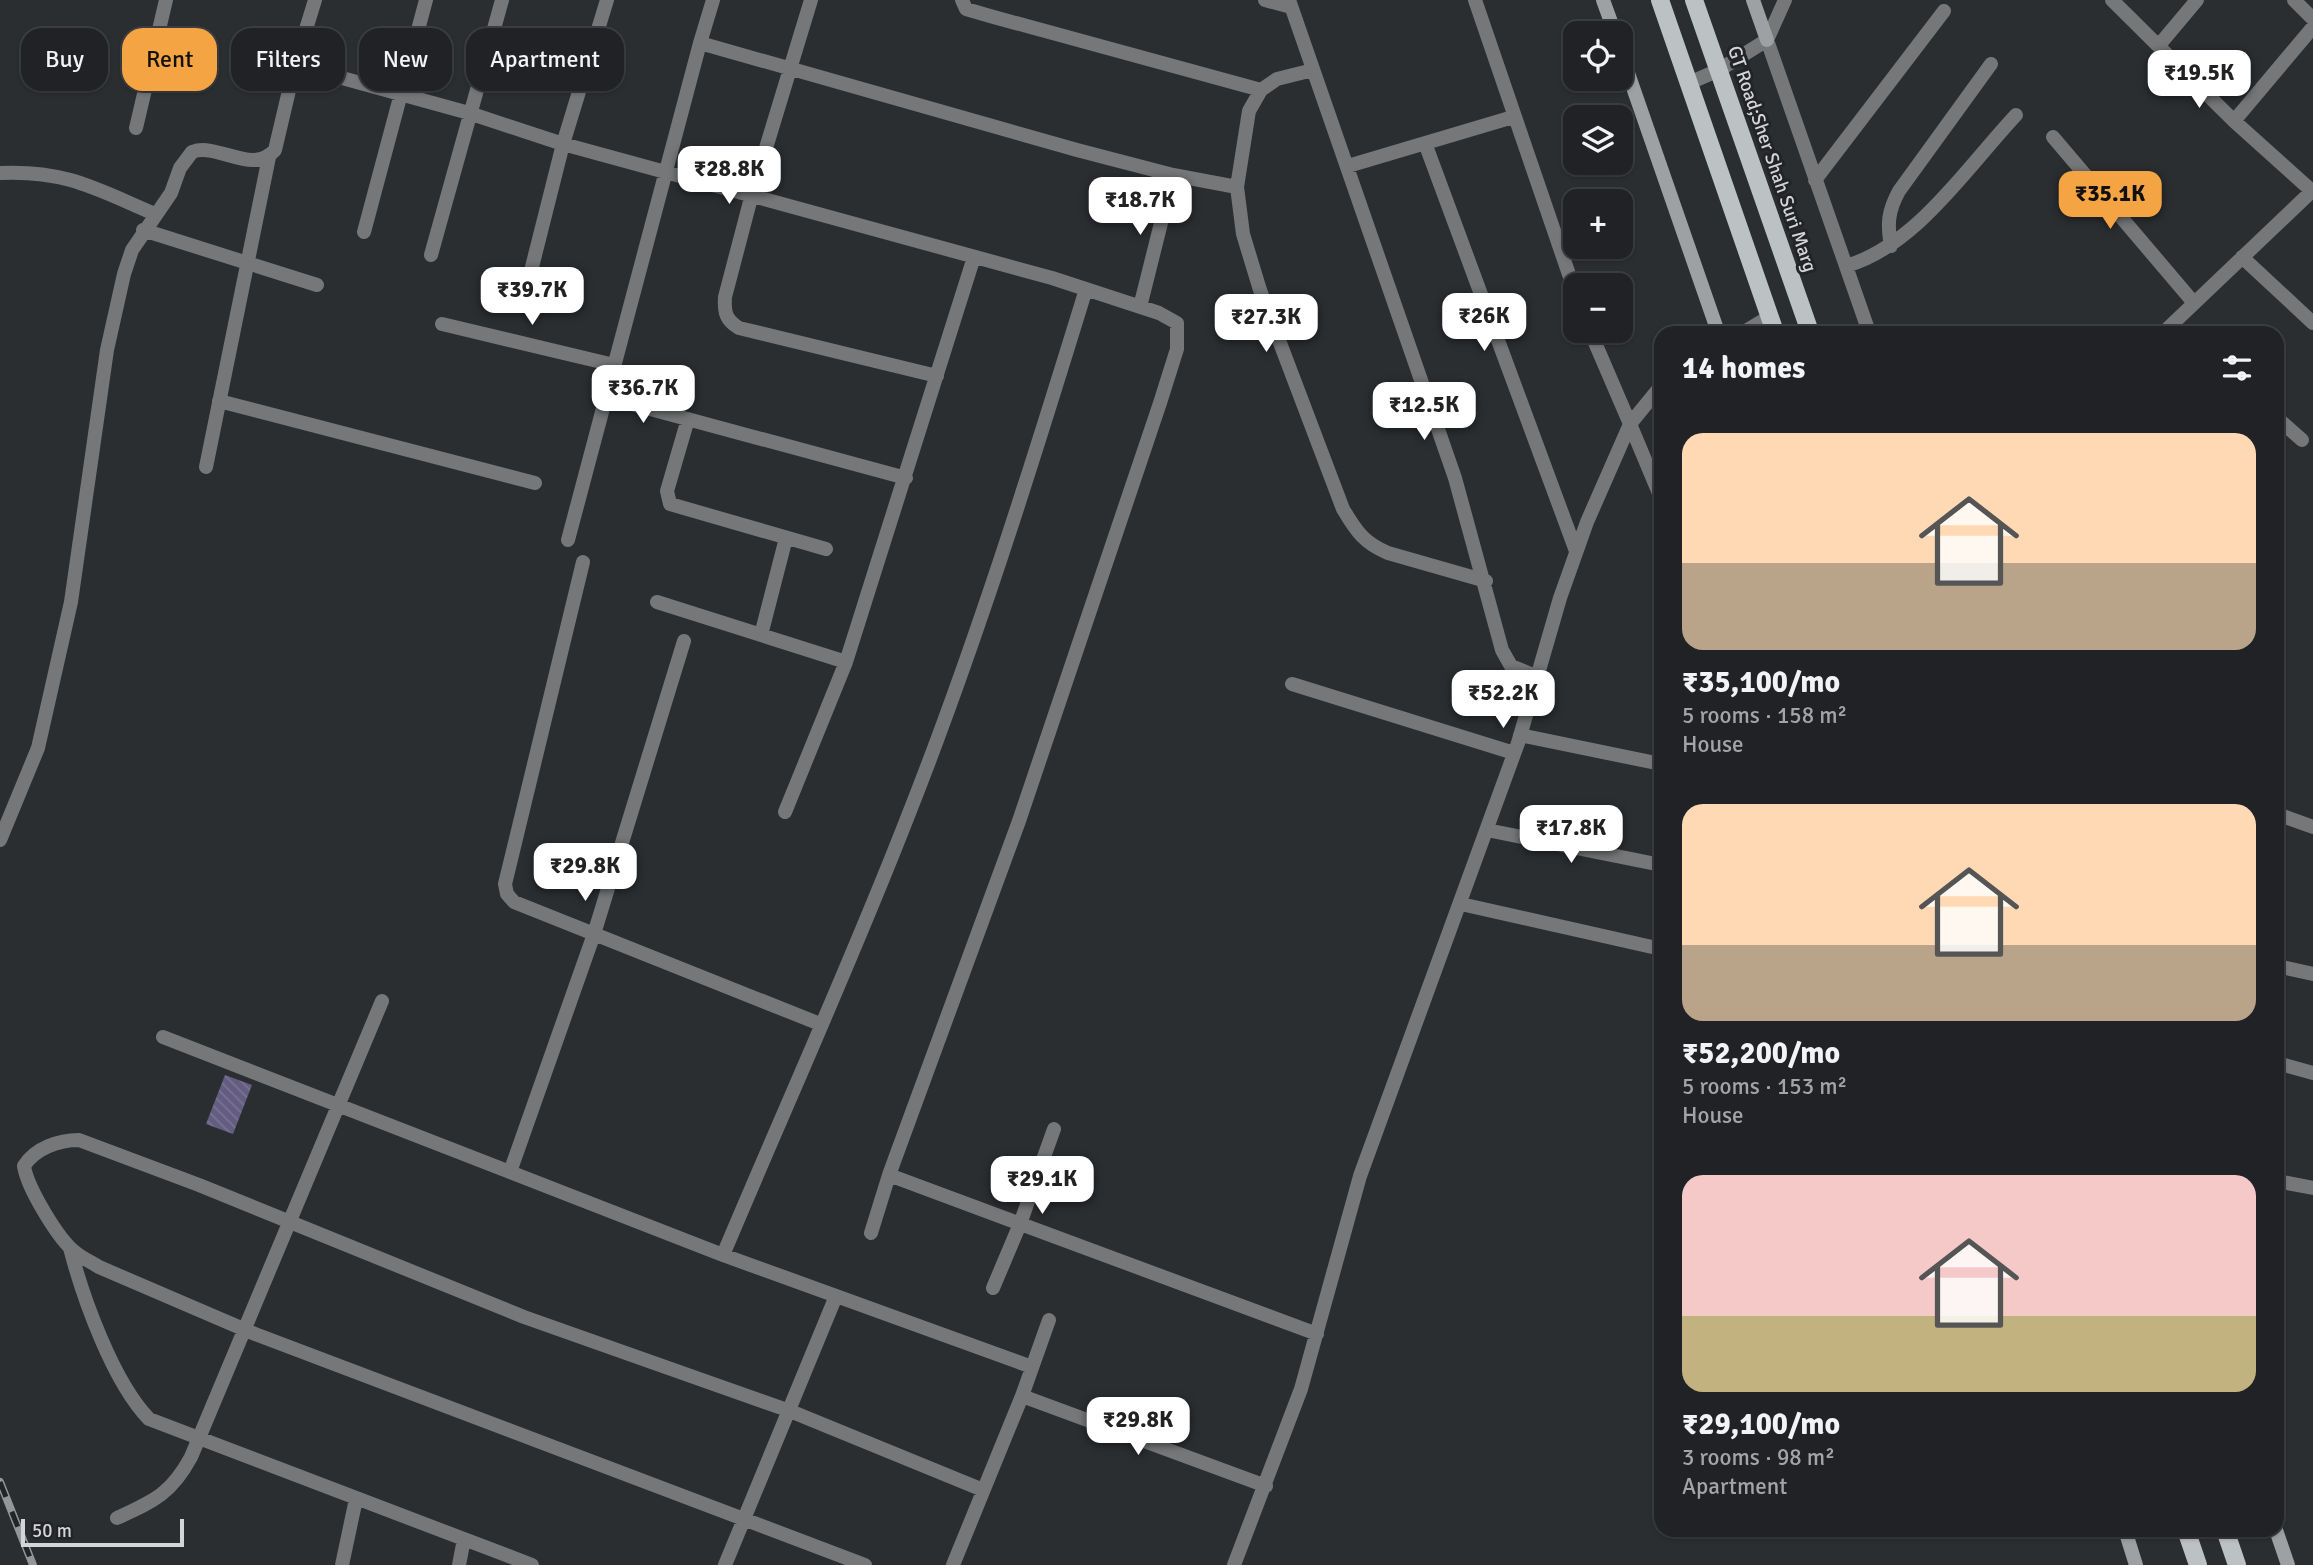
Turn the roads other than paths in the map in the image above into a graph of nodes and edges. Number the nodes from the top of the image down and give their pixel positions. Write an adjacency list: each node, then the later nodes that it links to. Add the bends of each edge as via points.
1 (166, 0): 42 (street)
2 (315, 0): 24 (street)
3 (426, 0): 37 (street)
4 (502, 0): 38 (street)
5 (607, 0): 45 (street)
6 (713, 0): 26 (street)
7 (811, 0): 29 (street)
8 (962, 0): 35 (street, via 966,9)
9 (1265, 0): 19 (street)
10 (1475, 0): 40 (street)
11 (1603, 0): 22 (main road)
12 (1660, 0): 33 (main road)
13 (1694, 0): 31 (main road, GT Road;Sher Shah Suri Marg)
14 (1753, 0): 25 (main road)
15 (1785, 0): 25 (street)
16 (2112, 0): 27 (street)
17 (2197, 0): 27 (street)
18 (2294, 0): 21 (street)
19 (1290, 4): 30 (street)
20 (1944, 11): 51 (street)
21 (2313, 19)
22 (1611, 21)
23 (2313, 27): 41 (street)
24 (306, 28)
25 (1768, 40): 31 (street); 51 (street)
26 (700, 43): 29 (street); 48 (street)
27 (2160, 44): 41 (street)
28 (1991, 64): 58 (street, via 1899,191 1887,222)
29 (790, 69): 50 (street); 54 (street)
30 (1313, 70): 35 (street, via 1277,79); 47 (street)
31 (1718, 70): 33 (street); 74 (main road, GT Road;Sher Shah Suri Marg)
32 (345, 78): 37 (street)
33 (1689, 83): 72 (main road)
34 (1633, 87): 73 (main road)
35 (1261, 90): 52 (street, via 1249,111)
36 (289, 91): 46 (street, via 278,141)
37 (399, 93): 38 (street); 57 (street)
38 (469, 113): 45 (street); 59 (street)
39 (2016, 115): 58 (street, via 1928,213)
40 (1513, 117): 44 (street); 65 (street)
41 (2234, 121): 53 (street)
42 (136, 128)
43 (2053, 137): 68 (street)
44 (1425, 143): 47 (street); 94 (street)
45 (563, 144): 48 (street); 64 (street)
46 (269, 156): 55 (street, via 253,159 207,150 192,152); 62 (street)
47 (1348, 166): 96 (street)
48 (666, 172): 54 (street); 78 (street)
49 (0, 173): 55 (street, via 40,172 68,178)
50 (1173, 175): 52 (street); 69 (street)
51 (1815, 180): 63 (street)
52 (1237, 187): 96 (street, via 1243,234 1261,290 1343,509 1358,536 1388,553)
53 (2313, 191): 61 (street)
54 (752, 194): 60 (street); 79 (street, via 725,297 729,321 739,328)
55 (155, 214): 56 (street)
56 (143, 230): 62 (street); 110 (street, via 124,275 107,350 86,517 48,709 26,782)
57 (364, 232)
58 (1891, 246): 63 (street)
59 (431, 255)
60 (974, 257): 67 (street); 79 (street)
61 (2242, 257): 68 (street); 70 (street)
62 (247, 264): 66 (street); 82 (street)
63 (1846, 266): 75 (street)
64 (532, 267)
65 (1568, 273)
66 (317, 285)
67 (1086, 289): 69 (street); 118 (street, via 942,728)
68 (2194, 303): 76 (street)
69 (1140, 307): 125 (street, via 1175,320 1177,349 1019,821)
70 (2313, 323)
71 (442, 324): 78 (street)
72 (1772, 325)
73 (1716, 326)
74 (1808, 326)
75 (1867, 326)
76 (2175, 326)
77 (1595, 343): 84 (street)
78 (614, 365): 81 (street)
79 (937, 376): 88 (street)
80 (1654, 395): 84 (street)
81 (607, 397): 83 (street); 92 (street)
82 (219, 401): 87 (street); 90 (street)
83 (688, 419): 88 (street); 91 (street, via 667,491 670,505)
84 (1630, 424): 89 (street); 94 (street)
85 (2284, 424): 86 (street)
86 (2302, 440)
87 (206, 467)
88 (906, 478): 100 (street)
89 (1654, 481)
90 (535, 483)
91 (786, 538): 93 (street); 98 (street)
92 (568, 540)
93 (827, 549)
94 (1576, 551): 101 (street)
95 (583, 562): 113 (street, via 505,884 514,902)
96 (1486, 581): 101 (street, via 1508,662)
97 (657, 602): 98 (street)
98 (761, 635): 100 (street)
99 (684, 641): 113 (street)
100 (846, 662): 106 (street)
101 (1538, 677): 103 (street)
102 (1292, 684): 104 (street)
103 (1520, 735): 104 (street); 105 (street)
104 (1514, 753): 109 (street)
105 (1654, 763)
106 (785, 812)
107 (2284, 817): 108 (street)
108 (2313, 827)
109 (1487, 830): 111 (street); 112 (street)
110 (0, 840)
111 (1654, 864)
112 (1461, 904): 114 (street); 137 (street, via 1360,1176)
113 (594, 934): 118 (street); 124 (street)
114 (1654, 947)
115 (2284, 968): 116 (street)
116 (2313, 974)
117 (382, 1001): 122 (street)
118 (820, 1024): 132 (street)
119 (163, 1037): 122 (street)
120 (2284, 1065): 121 (street)
121 (2313, 1073)
122 (338, 1105): 124 (street); 128 (street)
123 (1054, 1129): 129 (street)
124 (510, 1172): 132 (street)
125 (889, 1175): 129 (street); 130 (street)
126 (2284, 1182): 127 (street)
127 (2313, 1188)
128 (288, 1222): 131 (street, via 79,1140 61,1140 24,1166 30,1186); 136 (street); 140 (street, via 524,1317)
129 (1020, 1224): 133 (street); 137 (street)
130 (871, 1233)
131 (70, 1248): 136 (street, via 99,1267); 141 (street, via 81,1290 138,1408 149,1419)
132 (723, 1255): 134 (street)
133 (993, 1287)
134 (836, 1296): 138 (street); 140 (street)
135 (1049, 1320): 138 (street)
136 (242, 1329): 141 (street); 146 (street)
137 (1317, 1334): 142 (street)
138 (1032, 1367): 139 (street)
139 (1022, 1396): 142 (street); 143 (street)
140 (790, 1411): 143 (street); 146 (street)
141 (197, 1440): 144 (street); 145 (street, via 179,1478 164,1495)
142 (1266, 1486): 158 (street)
143 (983, 1490): 157 (street)
144 (356, 1499): 151 (street); 152 (street)
145 (117, 1518)
146 (743, 1520): 155 (street); 156 (street)
147 (2127, 1537): 159 (main road)
148 (2188, 1537): 160 (main road)
149 (2227, 1537): 161 (main road)
150 (2278, 1537): 162 (main road)
151 (464, 1539): 153 (street); 154 (street)
152 (342, 1565)
153 (459, 1565)
154 (533, 1565)
155 (725, 1565)
156 (865, 1565)
157 (953, 1565)
158 (1234, 1565)
159 (2136, 1565)
160 (2198, 1565)
161 (2237, 1565)
162 (2288, 1565)

